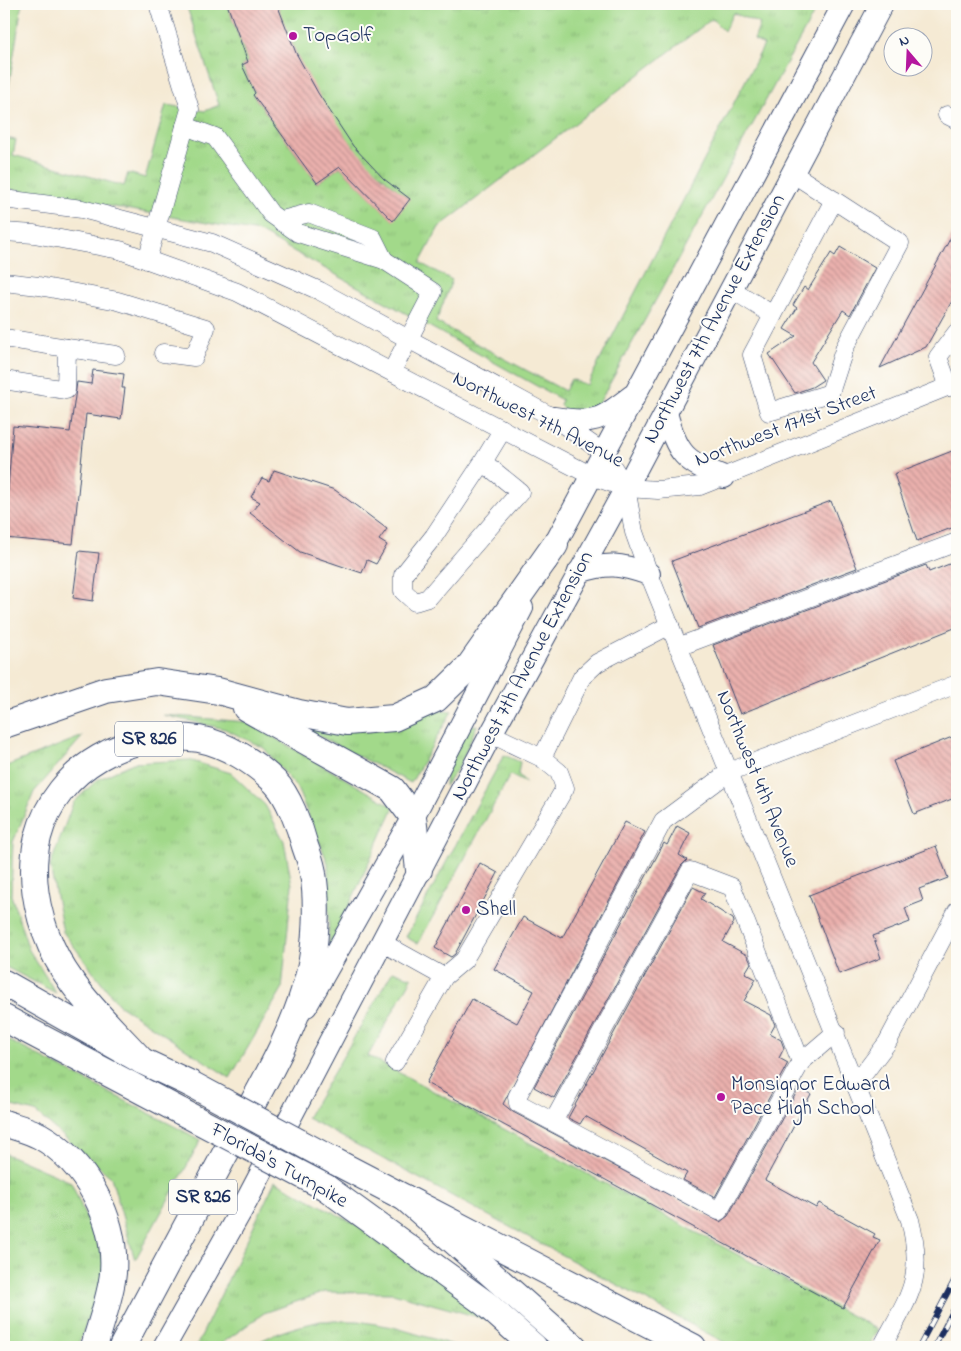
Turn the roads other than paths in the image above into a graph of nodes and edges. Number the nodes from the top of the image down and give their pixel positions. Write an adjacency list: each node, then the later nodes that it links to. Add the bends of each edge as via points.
1 (158, 4): 4 (street, via 190,109)
2 (844, 4): 25 (main road, Northwest 7th Avenue Extension)
3 (882, 4): 5 (main road, Northwest 7th Avenue Extension)
4 (185, 126): 8 (street, via 215,137 271,214); 9 (street)
5 (792, 173): 7 (street); 14 (main road, Northwest 7th Avenue Extension)
6 (4, 199): 9 (street, Northwest 7th Avenue, via 82,210)
7 (834, 200): 15 (street); 15 (street, via 900,243 845,347 830,393 769,412 752,355)
8 (283, 223): 12 (street, via 298,233); 12 (street, via 286,219 309,213 373,238)
9 (158, 228): 11 (street); 18 (street, Northwest 7th Avenue, via 212,243 259,263 320,291)
10 (4, 232): 11 (street, Northwest 7th Avenue, via 34,234 120,250)
11 (147, 260): 22 (street, Northwest 7th Avenue, via 237,292)
12 (384, 260): 18 (street, via 433,292)
13 (4, 282): 20 (street, via 118,301 206,328 194,357)
14 (731, 289): 15 (street); 26 (main road, Northwest 7th Avenue Extension)
15 (773, 315)
16 (957, 332): 24 (street, via 938,357)
17 (4, 338): 19 (street)
18 (408, 339): 22 (street); 27 (street, Northwest 7th Avenue)
19 (67, 348): 21 (street); 23 (street, via 66,390)
20 (163, 353)
21 (116, 355)
22 (392, 371): 28 (street, Northwest 7th Avenue)
23 (4, 380)
24 (953, 385): 32 (street, Northwest 171st Street)
25 (636, 393): 27 (main road, via 606,416 593,421); 29 (main road, Northwest 7th Avenue Extension)
26 (666, 413): 32 (main road, via 672,436 688,459); 33 (main road, Northwest 7th Avenue Extension)
27 (554, 418): 29 (street, Northwest 7th Avenue)
28 (503, 429): 30 (street); 31 (street, Northwest 7th Avenue)
29 (604, 454): 31 (main road, Northwest 7th Avenue Extension); 33 (street, Northwest 7th Avenue)
30 (483, 462): 30 (street, via 520,492 428,598 415,602 403,591 403,575 434,536)
31 (592, 476): 33 (street, Northwest 7th Avenue); 35 (main road, Northwest 7th Avenue Extension)
32 (724, 477): 33 (street, Northwest 171st Street, via 700,486 658,490)
33 (626, 488): 36 (main road, Northwest 7th Avenue Extension); 37 (street, Northwest 4th Avenue, via 634,532)
34 (957, 542): 39 (street)
35 (555, 545): 41 (highway, via 468,668 436,699 394,718 347,722); 46 (main road, Northwest 7th Avenue Extension)
36 (579, 572): 37 (main road, via 614,564); 43 (main road, Northwest 7th Avenue Extension)
37 (649, 574): 38 (street, Northwest 4th Avenue)
38 (670, 624): 39 (street, Northwest 4th Avenue); 44 (street, via 597,663 582,677)
39 (678, 647): 45 (street, Northwest 4th Avenue)
40 (957, 684): 45 (street)
41 (218, 691): 42 (highway, via 157,682 106,690); 46 (highway, via 392,789)
42 (4, 725)
43 (490, 734): 44 (street); 47 (main road, Northwest 7th Avenue Extension)
44 (542, 758): 50 (street, via 559,772 565,788 464,960)
45 (729, 772): 53 (street, Northwest 4th Avenue); 59 (street, via 663,820 517,1097 518,1103)
46 (413, 817): 47 (highway); 54 (main road, Northwest 7th Avenue Extension)
47 (419, 870): 49 (main road, Northwest 7th Avenue Extension)
48 (957, 911): 58 (street, via 887,1042)
49 (381, 942): 50 (street); 64 (main road, Northwest 7th Avenue Extension, via 248,1200)
50 (444, 978): 56 (street)
51 (4, 983): 55 (highway)
52 (4, 1018): 65 (highway, Florida's Turnpike, bridge, via 325,1187 486,1304)
53 (836, 1032): 57 (street); 58 (street, Northwest 4th Avenue)
54 (283, 1046): 55 (highway, SR 826, via 309,972 315,922 314,875 300,827 277,784 242,756 201,740 157,737 117,748 81,768 54,800 38,836 34,873 38,909 52,947 75,985); 63 (highway, SR 826)
55 (142, 1061): 61 (highway, SR 826, bridge)
56 (395, 1062)
57 (801, 1062): 59 (street, via 719,1211); 59 (street, via 732,887 690,871)
58 (856, 1084): 68 (street, Northwest 4th Avenue, via 910,1220 917,1256 916,1276 910,1295)
59 (553, 1122)
60 (4, 1123): 62 (highway, via 39,1136 72,1159 95,1194 109,1231 113,1274)
61 (405, 1198): 66 (highway, SR 826); 67 (highway)
62 (94, 1347)
63 (122, 1347)
64 (164, 1347)
65 (534, 1347)
66 (574, 1347)
67 (693, 1347)
68 (882, 1347)

